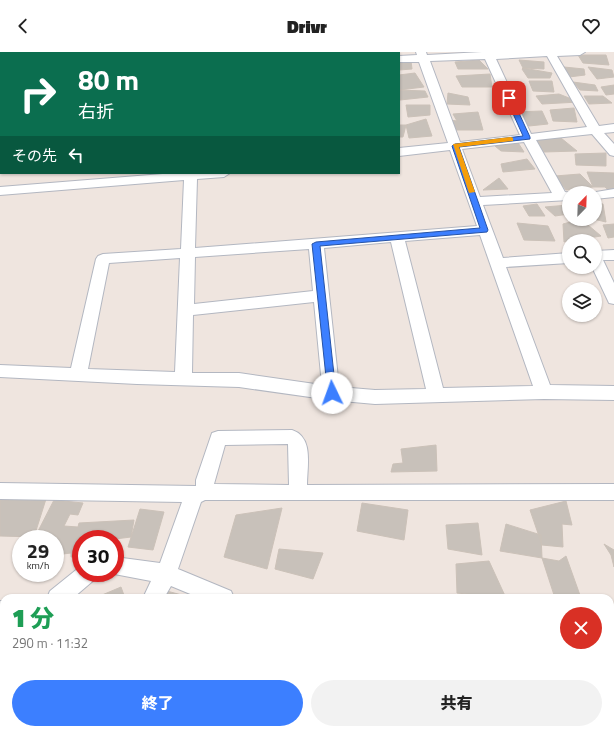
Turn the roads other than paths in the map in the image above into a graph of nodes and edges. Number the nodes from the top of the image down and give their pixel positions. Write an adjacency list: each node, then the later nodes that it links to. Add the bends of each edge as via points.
1 (580, 52): 2 (street)
2 (549, 53): 3 (street); 7 (street)
3 (488, 54): 4 (street); 8 (street)
4 (422, 55): 5 (street); 9 (street)
5 (400, 59)
6 (614, 128): 7 (street)
7 (595, 130): 8 (street); 11 (street)
8 (527, 137): 9 (street); 17 (street)
9 (455, 146): 10 (street); 21 (street)
10 (400, 152)
11 (614, 152)
12 (37, 174): 15 (street)
13 (208, 174): 14 (street)
14 (191, 175): 15 (street); 25 (street)
15 (33, 188): 16 (street)
16 (0, 191)
17 (562, 192)
18 (614, 193): 19 (street)
19 (602, 194)
20 (562, 197): 21 (street)
21 (475, 201): 22 (street)
22 (484, 230): 23 (street); 29 (street)
23 (397, 237): 24 (street); 40 (street)
24 (316, 244): 25 (street); 31 (street)
25 (188, 253): 33 (street); 35 (street, via 103,259)
26 (614, 255): 27 (street)
27 (602, 256)
28 (562, 258): 29 (street)
29 (497, 263): 37 (street)
30 (602, 272): 32 (street)
31 (321, 296): 33 (street); 38 (street)
32 (614, 299)
33 (186, 310): 36 (street)
34 (0, 372): 35 (street)
35 (78, 375): 36 (street)
36 (184, 379): 38 (street, via 239,380)
37 (544, 392): 39 (street); 40 (street)
38 (332, 393): 40 (street, via 375,396)
39 (614, 393)
40 (436, 395)
41 (0, 491): 43 (street)
42 (614, 492): 44 (street)
43 (200, 493): 44 (street); 44 (street, via 218,438 292,437 298,443); 46 (street)
44 (298, 493)
45 (124, 567): 46 (street)
46 (166, 574): 49 (street); 50 (street)
47 (76, 582): 48 (street)
48 (62, 594)
49 (155, 594)
50 (214, 594)

